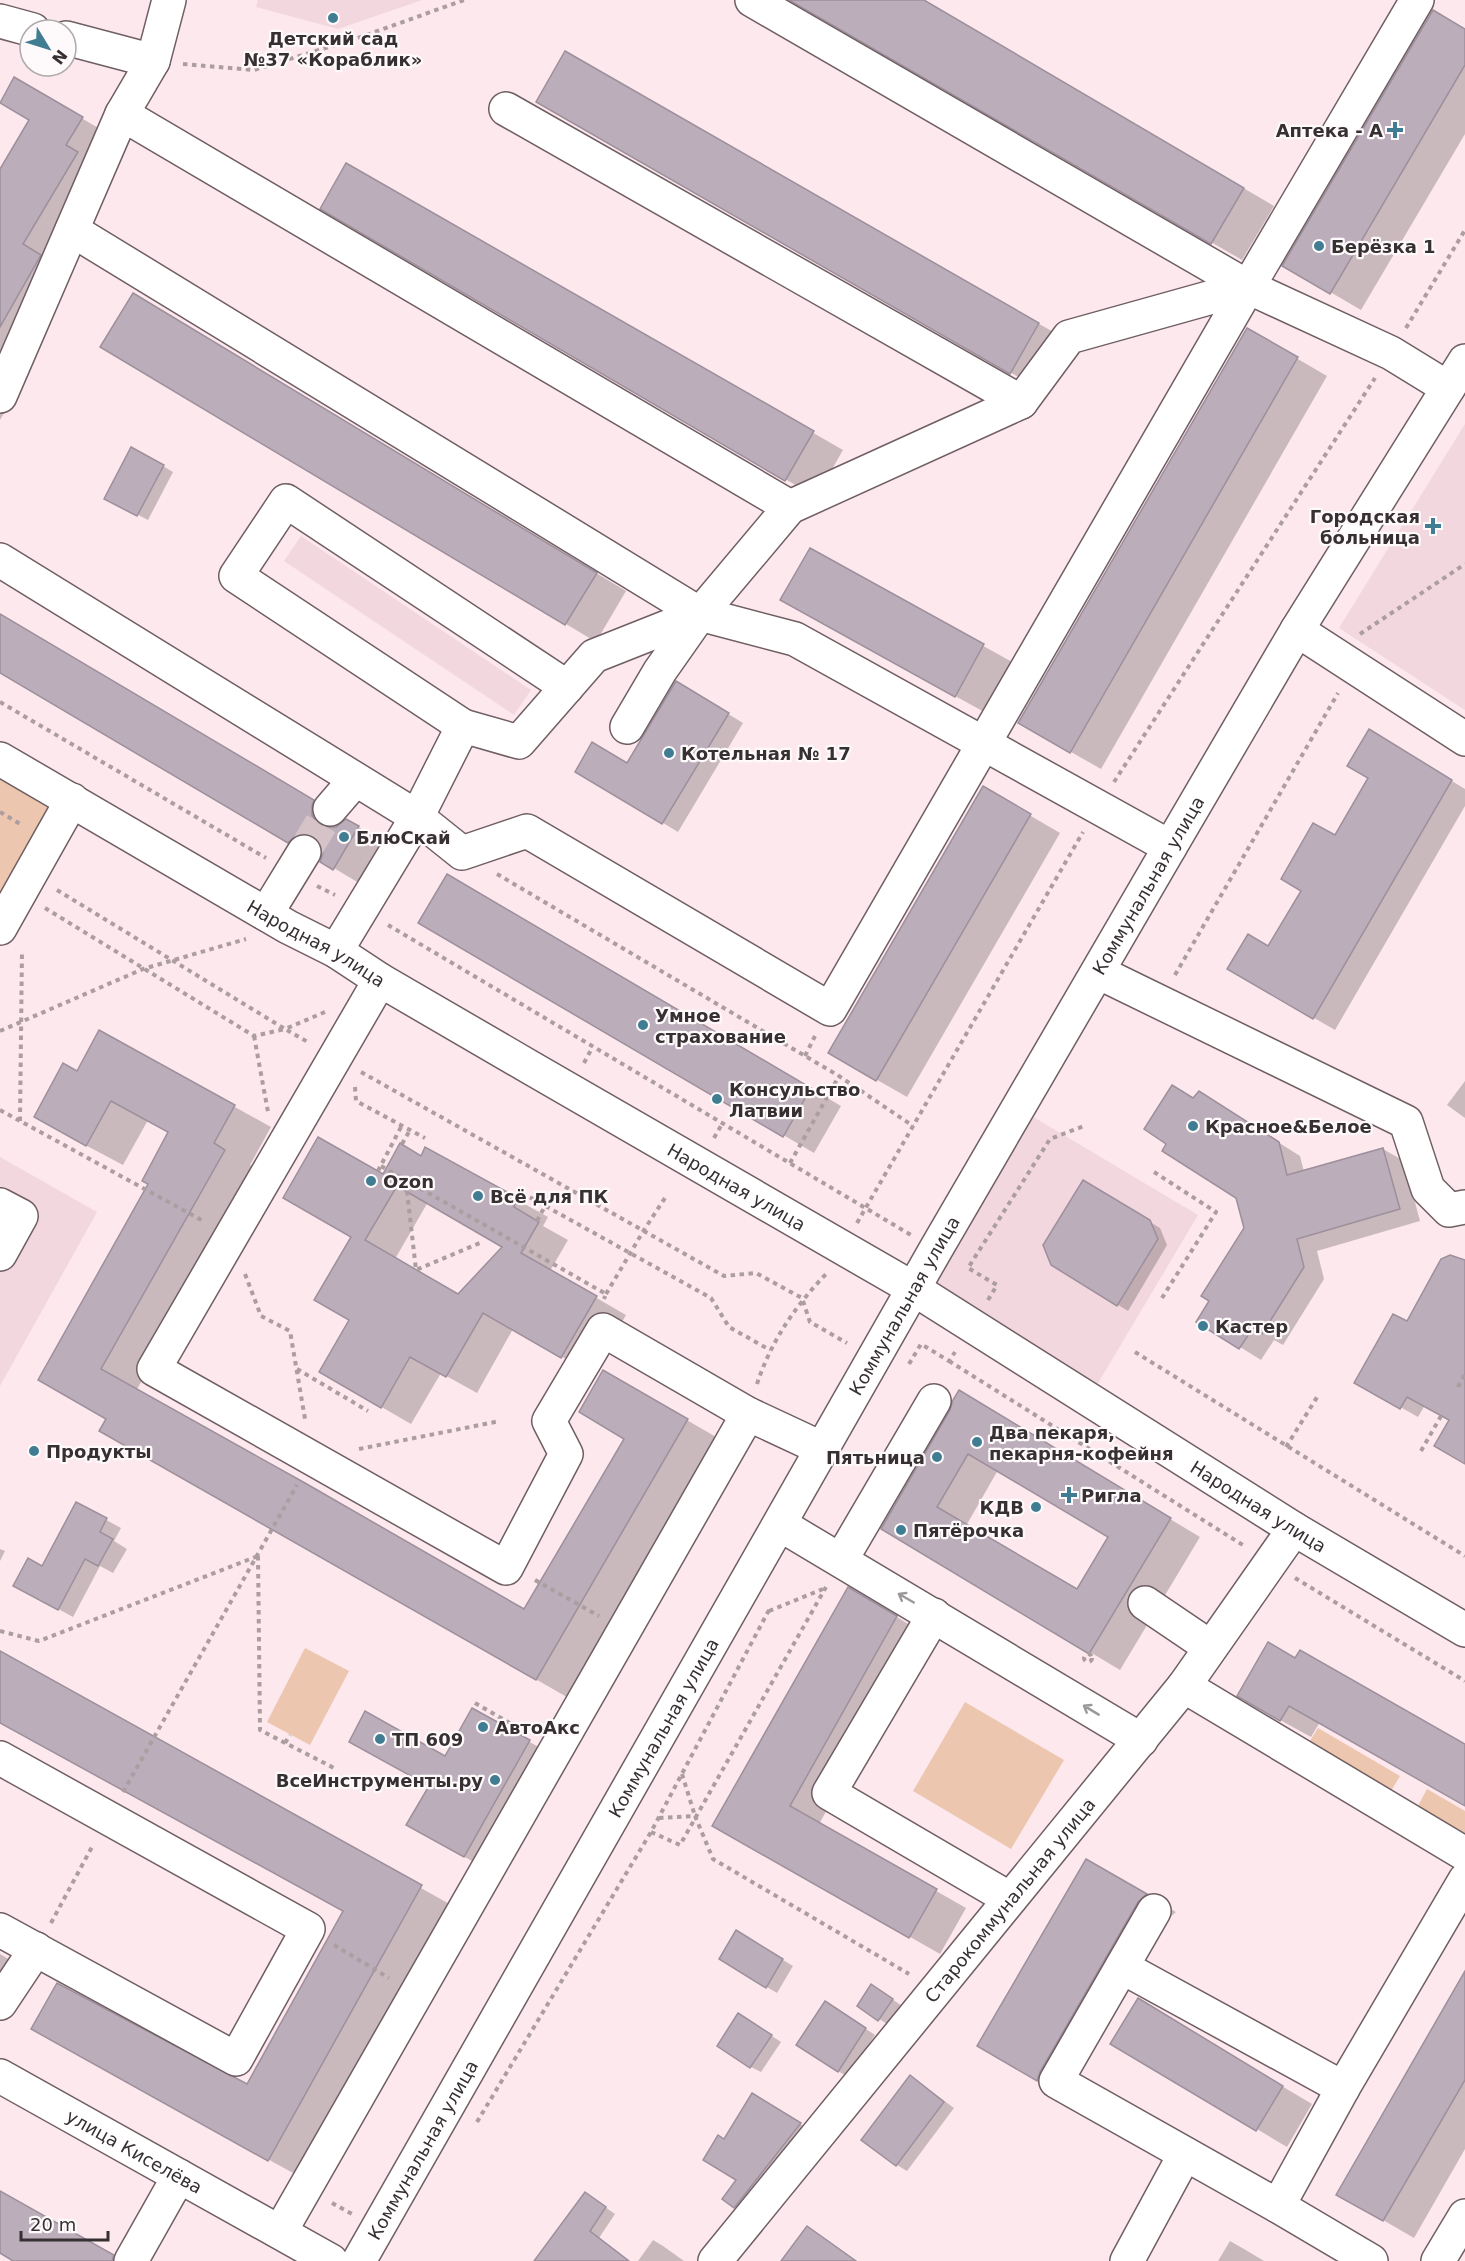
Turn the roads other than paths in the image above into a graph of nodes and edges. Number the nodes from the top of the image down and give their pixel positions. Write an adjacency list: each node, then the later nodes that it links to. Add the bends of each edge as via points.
1 (169, 0): 7 (street)
2 (752, 0): 11 (street)
3 (1417, 0): 11 (street)
4 (0, 21): 5 (street)
5 (18, 26)
6 (78, 41): 7 (street)
7 (153, 61): 9 (street)
8 (506, 110): 14 (street)
9 (122, 114): 10 (street); 15 (street)
10 (72, 230): 13 (street); 17 (street)
11 (1248, 287): 12 (street, via 1391,353); 14 (street, via 1069,337); 23 (street)
12 (1457, 374): 18 (street, Коммунальная улица)
13 (0, 396)
14 (1021, 402): 15 (street)
15 (790, 507): 17 (street)
16 (0, 561): 25 (street)
17 (700, 614): 19 (street, via 594,656); 21 (street); 23 (street, via 795,639)
18 (1297, 630): 22 (street, via 1354,652); 29 (street, Коммунальная улица)
19 (567, 687): 20 (street, via 519,742); 20 (street, via 286,501 236,576)
20 (463, 726): 28 (street)
21 (627, 727)
22 (1465, 739)
23 (983, 744): 28 (street, via 830,1009 527,831 462,853); 29 (street)
24 (0, 759): 26 (street, Народная улица)
25 (355, 780): 27 (street); 28 (street)
26 (72, 800): 31 (street, Народная улица); 32 (street, via 25,884)
27 (330, 809)
28 (417, 818): 33 (street)
29 (1170, 847): 34 (street, Коммунальная улица)
30 (297, 862): 31 (street)
31 (258, 926): 33 (street, Народная улица)
32 (11, 935)
33 (336, 951): 35 (street, Народная улица)
34 (1098, 972): 37 (street, via 1406,1122 1428,1189 1449,1210); 39 (street, Коммунальная улица)
35 (380, 980): 39 (street, Народная улица); 41 (street, via 344,1063 231,1237 154,1369 506,1568 566,1454 549,1421 603,1330)
36 (0, 1205): 38 (street, via 21,1216)
37 (1465, 1207)
38 (0, 1254)
39 (914, 1289): 42 (street, Коммунальная улица); 44 (street, Народная улица)
40 (934, 1401): 45 (street)
41 (748, 1414): 42 (street); 67 (street)
42 (823, 1449): 43 (street, Коммунальная улица)
43 (781, 1525): 45 (street); 70 (street, Коммунальная улица)
44 (1294, 1529): 48 (street, Народная улица); 49 (street, Старокоммунальная улица)
45 (852, 1566): 47 (street, one-way to 45)
46 (1134, 1594): 49 (street)
47 (934, 1615): 51 (street, one-way to 47); 55 (street, via 829,1792)
48 (1465, 1629)
49 (1210, 1647): 50 (street, Старокоммунальная улица)
50 (1184, 1686): 51 (street, Старокоммунальная улица); 53 (street)
51 (1141, 1740): 55 (street, Старокоммунальная улица)
52 (0, 1758): 58 (street, via 308,1929 236,2059)
53 (1465, 1854)
54 (1465, 1880): 62 (street)
55 (1010, 1899): 71 (street, Старокоммунальная улица)
56 (1154, 1911): 59 (street)
57 (0, 1930): 58 (street)
58 (36, 1949): 60 (street)
59 (1122, 1967): 62 (street); 63 (street, via 1056,2081)
60 (0, 2003)
61 (0, 2076): 64 (street, улица Киселёва)
62 (1343, 2088): 65 (street)
63 (1185, 2154): 65 (street); 72 (street)
64 (179, 2176): 67 (street, улица Киселёва); 68 (street)
65 (1278, 2206): 73 (street)
66 (1465, 2216): 74 (street)
67 (280, 2232): 69 (street, улица Киселёва)
68 (131, 2261)
69 (332, 2261)
70 (359, 2261)
71 (715, 2261)
72 (1127, 2261)
73 (1371, 2261)
74 (1438, 2261)

